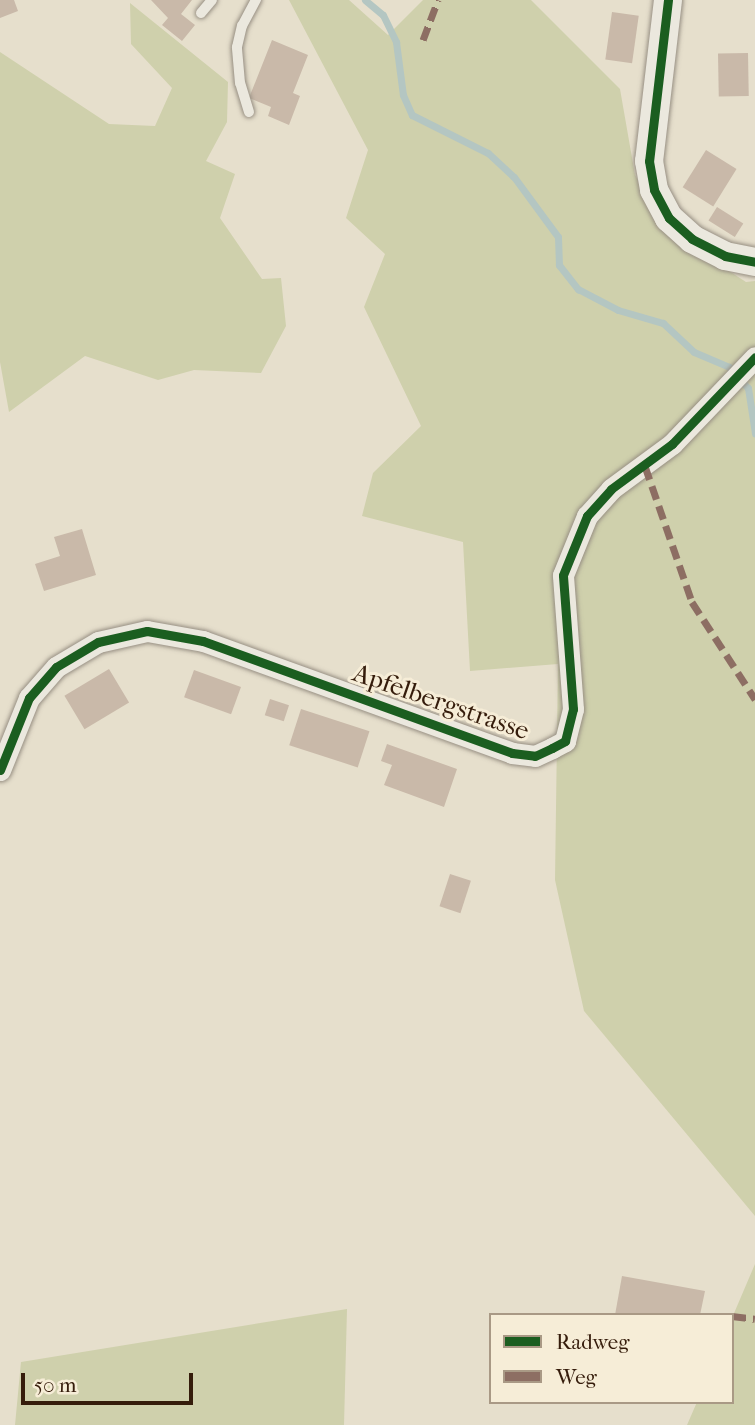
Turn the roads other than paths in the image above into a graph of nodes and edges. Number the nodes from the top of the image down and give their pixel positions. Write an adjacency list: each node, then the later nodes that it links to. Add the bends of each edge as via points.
1 (212, 0): 4 (lane)
2 (256, 0): 5 (lane, via 237,47 240,83)
3 (668, 0): 6 (street, via 649,161 654,190 669,218 692,239 725,256)
4 (201, 13)
5 (249, 112)
6 (755, 262)
7 (755, 357): 8 (street, Apfelbergstrasse, via 671,444 611,489 587,516 569,553 562,597 572,724 565,741 535,756 512,753 203,641 147,631 98,642 56,667 29,698)
8 (0, 769)

